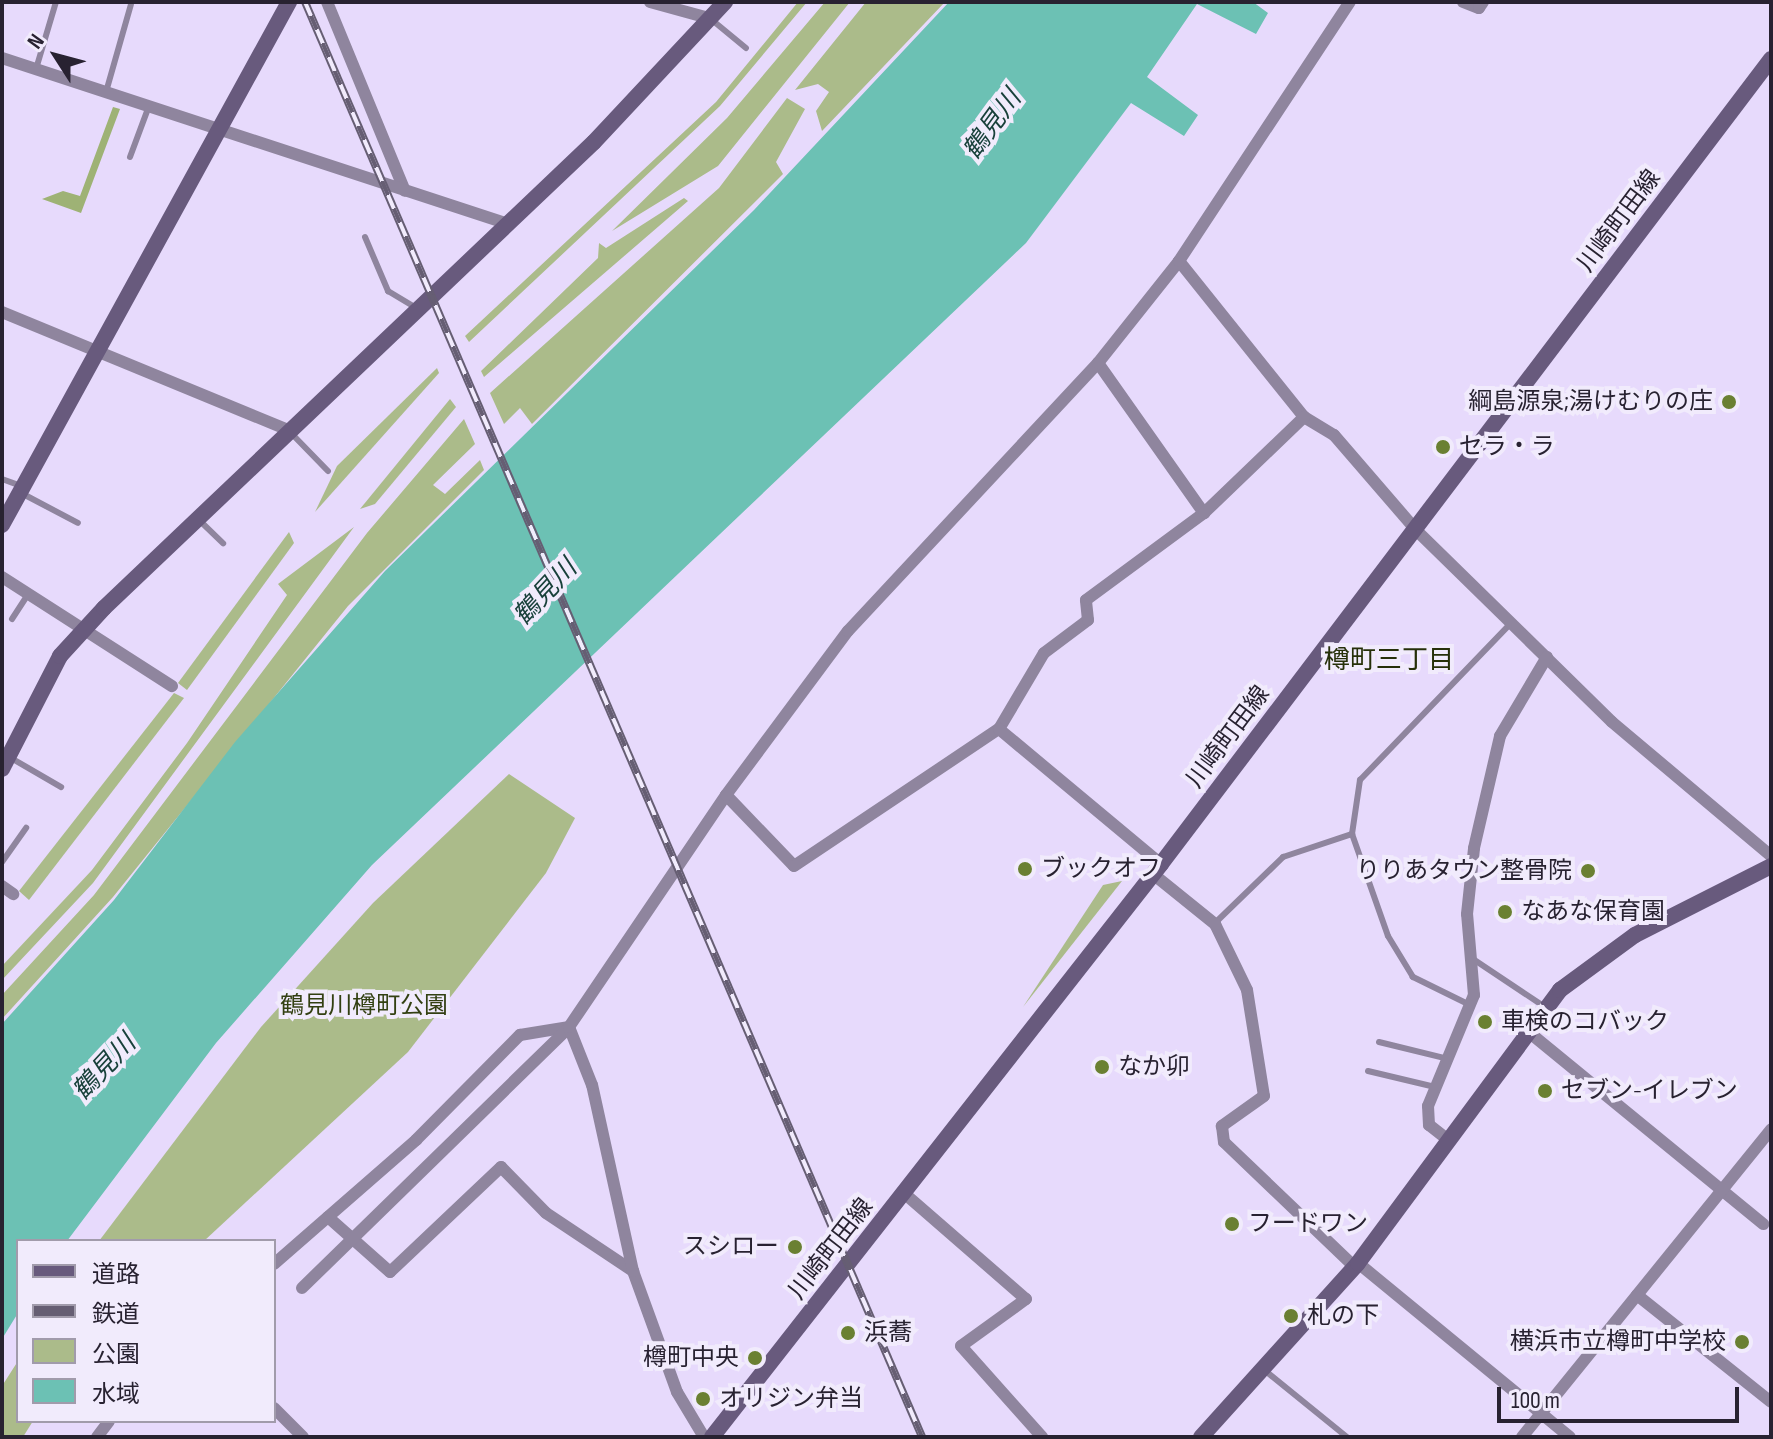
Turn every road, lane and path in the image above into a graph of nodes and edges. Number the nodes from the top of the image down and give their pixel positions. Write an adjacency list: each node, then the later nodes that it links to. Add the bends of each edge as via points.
1 (56, 2): 14 (lane)
2 (289, 2): 17 (street)
3 (327, 2): 19 (street)
4 (650, 2): 10 (street)
5 (725, 2): 10 (street)
6 (1350, 2): 22 (street)
7 (1463, 2): 8 (street, via 1479,8)
8 (1483, 2)
9 (131, 4): 15 (lane)
10 (712, 19): 11 (lane); 20 (street)
11 (746, 48)
12 (2, 58): 14 (street)
13 (1771, 59): 36 (street, 川崎町田線)
14 (36, 69): 15 (street)
15 (106, 92): 16 (street)
16 (149, 106): 17 (street); 18 (lane)
17 (222, 131): 19 (street); 25 (street)
18 (130, 157)
19 (405, 191): 20 (street)
20 (508, 224): 23 (street)
21 (365, 237): 23 (lane, via 388,291)
22 (1179, 261): 26 (street); 27 (street)
23 (418, 309): 28 (street)
24 (2, 312): 25 (street)
25 (97, 352): 28 (street); 31 (street)
26 (1098, 363): 32 (street); 48 (street, via 848,631)
27 (1304, 417): 32 (street); 36 (street, via 1334,435)
28 (288, 430): 29 (lane); 33 (street)
29 (328, 471)
30 (2, 479): 31 (lane)
31 (21, 490): 34 (lane); 35 (street)
32 (1204, 513): 45 (street, via 1086,600 1088,620 1044,653)
33 (198, 519): 37 (lane); 42 (street)
34 (78, 523)
35 (2, 525)
36 (1416, 530): 41 (street); 54 (street, 川崎町田線)
37 (223, 543)
38 (2, 577): 39 (street)
39 (29, 593): 40 (lane); 42 (street)
40 (12, 619)
41 (1512, 622): 43 (street); 50 (lane, via 1469,659 1360,780)
42 (86, 627): 44 (street); 46 (street, via 60,656)
43 (1547, 657): 51 (street); 56 (street, via 1500,736 1469,882)
44 (172, 686)
45 (999, 729): 48 (street, via 794,866); 54 (street)
46 (5, 763): 47 (lane)
47 (61, 787)
48 (726, 795): 59 (street)
49 (26, 828): 52 (lane)
50 (1352, 834): 55 (lane, via 1283,857); 57 (lane, via 1388,936 1413,977)
51 (1771, 856)
52 (2, 862)
53 (1771, 866): 58 (street, via 1609,952)
54 (1157, 869): 55 (street); 68 (street, 川崎町田線)
55 (1215, 924): 73 (street, via 1247,990 1264,1096 1222,1126 1224,1142)
56 (1473, 959): 57 (street); 58 (lane)
57 (1470, 1005): 62 (street)
58 (1545, 1007): 60 (street)
59 (569, 1027): 69 (street, via 520,1035); 71 (street); 74 (street, via 592,1085)
60 (1525, 1029): 66 (street); 67 (street)
61 (1379, 1042): 62 (lane)
62 (1449, 1059): 64 (street)
63 (1368, 1071): 64 (lane)
64 (1435, 1087): 66 (street, via 1429,1125)
65 (1771, 1129): 67 (street)
66 (1447, 1139): 73 (street)
67 (1721, 1190): 70 (street); 76 (street)
68 (905, 1194): 83 (street, 川崎町田線); 84 (street, via 1026,1299 961,1346)
69 (328, 1217): 71 (street); 72 (street)
70 (1763, 1224)
71 (350, 1240): 74 (street, via 390,1272 501,1167 546,1213); 75 (street)
72 (276, 1262)
73 (1357, 1265): 77 (street); 80 (street)
74 (633, 1271): 82 (street, via 677,1392)
75 (302, 1288)
76 (1637, 1295): 78 (street); 80 (street)
77 (1260, 1367): 85 (street); 86 (lane)
78 (1771, 1402)
79 (276, 1410): 81 (street)
80 (1541, 1414): 87 (street); 88 (street)
81 (303, 1437)
82 (704, 1437)
83 (712, 1437)
84 (1042, 1437)
85 (1201, 1437)
86 (1347, 1437)
87 (1522, 1437)
88 (1570, 1437)

